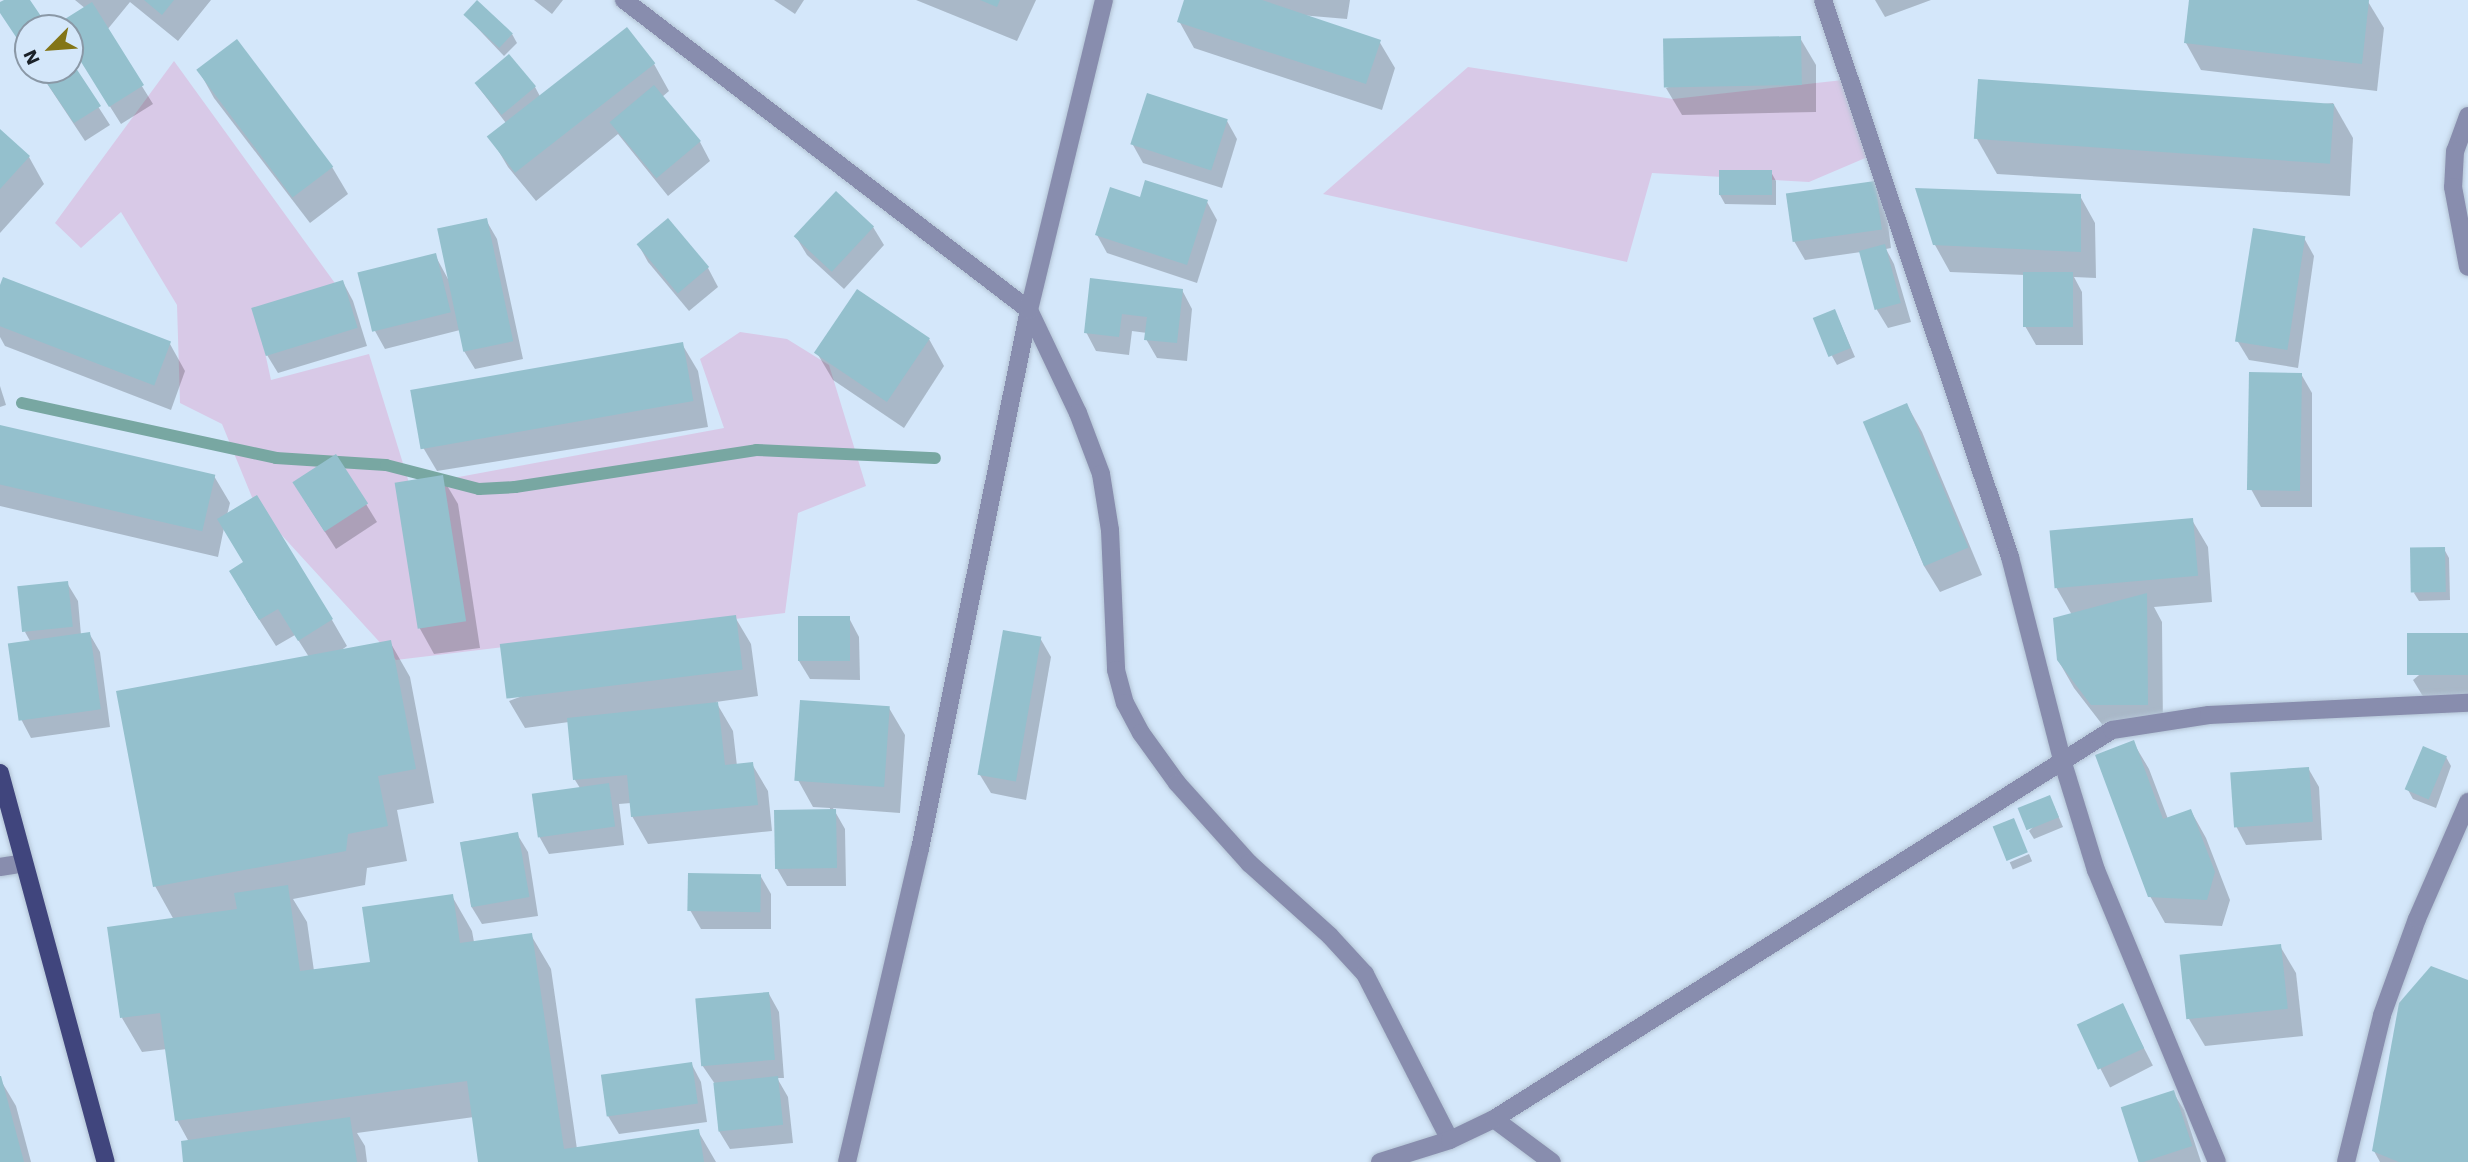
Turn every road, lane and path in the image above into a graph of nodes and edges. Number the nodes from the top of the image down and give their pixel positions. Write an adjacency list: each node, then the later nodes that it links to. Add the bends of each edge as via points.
1 (624, 0): 6 (street)
2 (1104, 0): 6 (street)
3 (1823, 0): 8 (street, via 2010,557)
4 (2468, 116): 5 (street, via 2455,151 2454,187)
5 (2468, 267)
6 (1029, 310): 14 (street, via 1101,474 1110,530 1116,670 1125,703 1177,783 1250,863 1365,974); 16 (street, via 920,849)
7 (2468, 703): 8 (street, via 2209,715 2140,723 2112,730)
8 (2063, 763): 13 (street); 19 (street, via 2096,870)
9 (0, 773): 11 (main road)
10 (2468, 802): 20 (street, via 2382,1015)
11 (24, 863): 12 (street); 15 (main road)
12 (0, 867)
13 (1494, 1119): 14 (street); 18 (street)
14 (1450, 1140): 17 (street)
15 (106, 1162)
16 (847, 1162)
17 (1380, 1162)
18 (1552, 1162)
19 (2217, 1162)
20 (2346, 1162)

